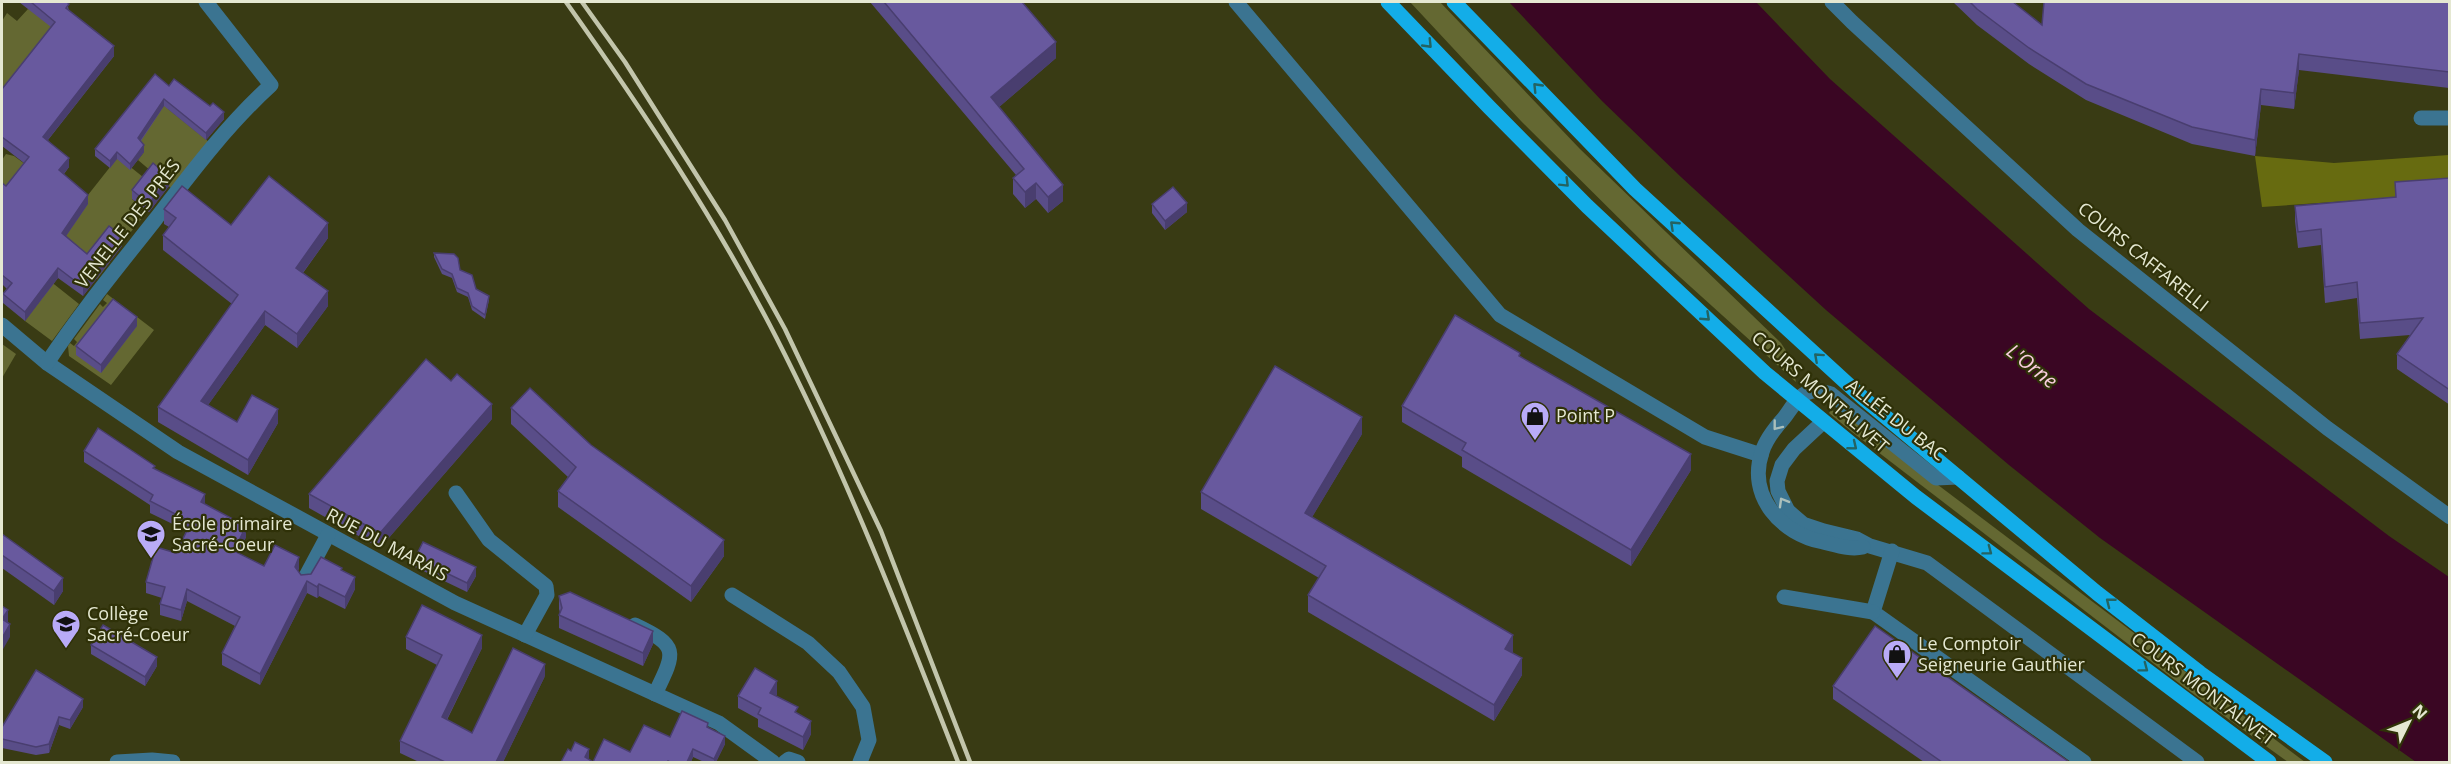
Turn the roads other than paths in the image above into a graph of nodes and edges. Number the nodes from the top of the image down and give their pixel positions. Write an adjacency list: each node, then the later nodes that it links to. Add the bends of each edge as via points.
1 (206, 2): 9 (street, VENELLE DES PRÉS, via 271,85 242,112 102,287)
2 (1236, 2): 12 (street, via 1500,315 1705,437)
3 (1388, 2): 10 (main road, COURS MONTALIVET, one-way to 10, via 1587,206)
4 (1454, 2): 13 (main road, COURS MONTALIVET, one-way to 4, via 1839,375 1635,189)
5 (1832, 2): 15 (street, COURS CAFFARELLI, via 2078,230 2327,428)
6 (2421, 118): 7 (street)
7 (2450, 118)
8 (2, 325): 9 (street, RUE DU MARAIS)
9 (47, 363): 16 (street, RUE DU MARAIS, via 178,452)
10 (1797, 400): 11 (main road, COURS MONTALIVET); 12 (street, one-way to 12, via 1766,441); 13 (street, ALLÉE DU BAC, via 1812,390 1831,394 1936,478)
11 (1823, 422): 17 (street, one-way to 11, via 1803,524 1788,511 1778,491 1782,465); 34 (main road, COURS MONTALIVET, one-way to 34, via 1941,516)
12 (1761, 455): 17 (street, via 1758,481 1763,498 1779,522 1811,540 1856,549)
13 (1958, 477): 35 (main road, COURS MONTALIVET, one-way to 13, via 2097,593)
14 (456, 493): 24 (street, via 489,540 546,586 547,594)
15 (2450, 517)
16 (328, 535): 19 (street); 24 (street, RUE DU MARAIS, via 454,603)
17 (1870, 546): 18 (street)
18 (1892, 551): 22 (street); 33 (street, via 1927,563)
19 (305, 578)
20 (732, 595): 31 (street, via 808,643 839,672 863,707 869,740)
21 (1784, 597): 22 (street)
22 (1873, 612): 32 (street)
23 (618, 617): 25 (street, via 661,637 668,645 665,675)
24 (525, 635): 25 (street, RUE DU MARAIS)
25 (655, 694): 28 (street, RUE DU MARAIS, via 719,723)
26 (117, 762): 27 (street)
27 (173, 762)
28 (773, 762)
29 (785, 762): 30 (street)
30 (798, 762)
31 (860, 762)
32 (2085, 762)
33 (2197, 762)
34 (2269, 762)
35 (2325, 762)

